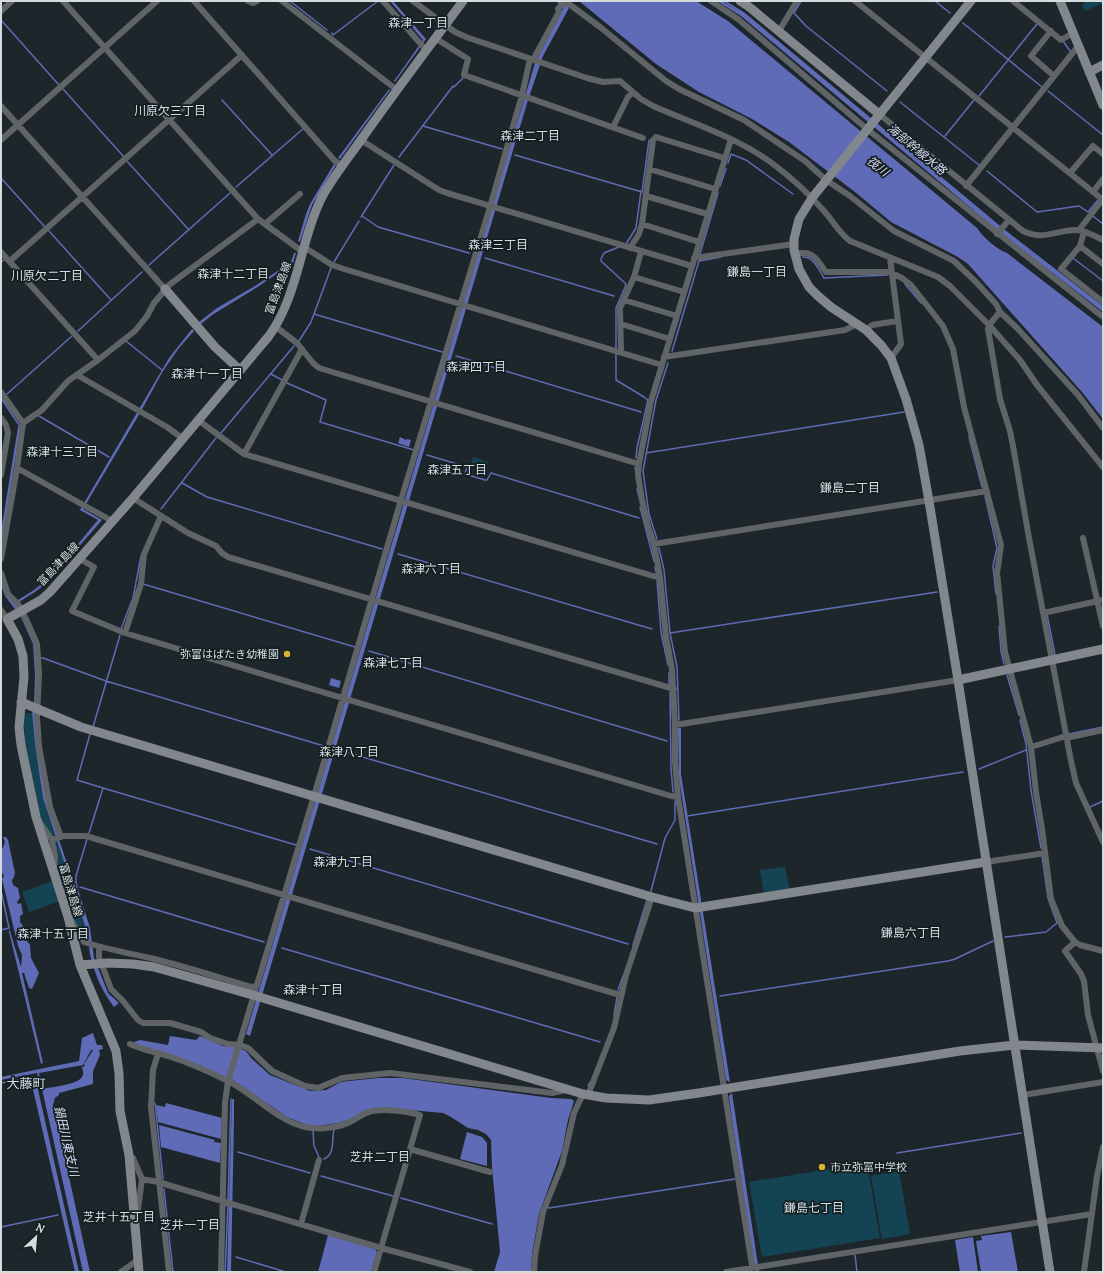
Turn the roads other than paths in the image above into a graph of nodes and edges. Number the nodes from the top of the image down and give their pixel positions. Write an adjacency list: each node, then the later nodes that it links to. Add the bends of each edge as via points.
1 (12, 1): 19 (street)
2 (63, 1): 27 (street)
3 (157, 1): 27 (street)
4 (194, 1): 28 (street)
5 (248, 1): 6 (street)
6 (257, 1)
7 (282, 1): 34 (street)
8 (383, 1): 26 (street)
9 (413, 1): 20 (street)
10 (463, 1): 20 (street, 富島津島線)
11 (711, 1): 41 (street, via 738,19)
12 (740, 1): 21 (street)
13 (797, 1): 21 (street)
14 (855, 1): 29 (street)
15 (971, 1): 29 (street)
16 (1013, 1): 22 (street)
17 (1060, 1): 23 (street)
18 (563, 3): 30 (street); 53 (street, via 600,27 666,81 744,120)
19 (1, 11)
20 (445, 25): 24 (street, 富島津島線); 30 (street, via 466,37)
21 (779, 31): 41 (street)
22 (1051, 31): 23 (street, via 1061,40); 33 (street, via 1031,56)
23 (1074, 33): 25 (street)
24 (435, 38): 26 (street, 富島津島線); 36 (street, via 468,59 464,75)
25 (1079, 45): 32 (street); 33 (street)
26 (422, 46): 34 (street, 富島津島線)
27 (105, 47): 39 (street); 40 (street)
28 (242, 55): 39 (street); 50 (street, via 335,161)
29 (926, 58): 41 (street); 43 (street)
30 (534, 60): 35 (street, via 603,82 620,81); 36 (street)
31 (1103, 65): 32 (street)
32 (1089, 72): 37 (street)
33 (1054, 76): 43 (street)
34 (397, 90): 47 (street, 富島津島線)
35 (633, 92): 42 (street, via 625,102); 45 (street, via 641,100)
36 (525, 96): 42 (street); 63 (street)
37 (1103, 105)
38 (1, 106): 40 (street)
39 (169, 120): 60 (street); 65 (street)
40 (18, 125): 46 (street); 60 (street)
41 (870, 125): 53 (street); 55 (street); 70 (street)
42 (614, 127): 44 (street)
43 (1013, 127): 52 (street); 55 (street)
44 (643, 138)
45 (730, 139): 49 (street); 61 (street, via 751,149 776,166)
46 (1, 140)
47 (361, 140): 50 (street, 富島津島線); 63 (street, via 439,190)
48 (1103, 154): 52 (street, via 1093,146)
49 (724, 158): 51 (street, via 656,137 653,140); 56 (street)
50 (343, 166): 76 (street, 富島津島線, via 323,196)
51 (650, 169): 56 (street); 59 (street)
52 (1070, 173): 57 (street)
53 (827, 178): 61 (street); 92 (street, via 894,231 954,261 996,304)
54 (1103, 179): 57 (street)
55 (966, 186): 66 (street)
56 (715, 189): 64 (street)
57 (1092, 192): 62 (street)
58 (300, 194): 67 (street)
59 (646, 196): 64 (street); 68 (street)
60 (82, 197): 82 (street); 87 (street)
61 (812, 198): 73 (street, via 799,219); 81 (street, via 842,235)
62 (1103, 199): 69 (street)
63 (492, 208): 75 (street); 91 (street)
64 (707, 214): 72 (street)
65 (258, 219): 67 (street); 87 (street)
66 (1009, 220): 69 (street, via 1022,231 1032,235); 70 (street)
67 (265, 224): 76 (street)
68 (642, 224): 72 (street); 75 (street)
69 (1081, 231): 71 (street); 74 (street)
70 (998, 234): 94 (street)
71 (1103, 240)
72 (699, 242): 80 (street)
73 (794, 244): 79 (street); 80 (street)
74 (1080, 246): 83 (street); 90 (street, via 1061,269)
75 (630, 248): 78 (street)
76 (304, 250): 91 (street, via 344,269); 99 (street, 富島津島線, via 287,304)
77 (1, 252): 82 (street)
78 (641, 252): 84 (street); 86 (street)
79 (795, 254): 85 (street, via 804,252 812,255 826,272); 97 (street, via 799,269 809,287 831,307)
80 (694, 258): 84 (street)
81 (890, 258): 85 (street); 98 (street, via 944,280)
82 (10, 261): 106 (street)
83 (1103, 264)
84 (692, 266): 88 (street)
85 (891, 273): 95 (street); 122 (street, via 911,285 943,326 953,349 964,407)
86 (634, 277): 88 (street); 89 (street)
87 (165, 289): 106 (street, via 136,331); 108 (street, via 215,347)
88 (684, 292): 93 (street)
89 (624, 300): 93 (street); 96 (street, via 620,308)
90 (1103, 302)
91 (463, 305): 103 (street); 111 (street)
92 (1000, 312): 98 (street); 115 (street, via 1078,395)
93 (677, 316): 101 (street)
94 (1103, 317)
95 (897, 321): 100 (street, via 872,325); 105 (street, via 901,344)
96 (621, 324): 101 (street); 103 (street)
97 (857, 324): 100 (street); 104 (street, via 845,330)
98 (989, 325): 120 (street, via 1020,360); 137 (street, via 989,340 997,384 1010,431)
99 (276, 327): 102 (street); 108 (street, 富島津島線)
100 (866, 330): 105 (street)
101 (670, 339): 104 (street)
102 (302, 349): 111 (street, via 319,368); 117 (street)
103 (621, 352): 107 (street)
104 (664, 357): 107 (street)
105 (891, 358): 125 (street, via 919,445)
106 (98, 360): 109 (street)
107 (662, 365): 118 (street, via 651,401)
108 (240, 370): 113 (street, 富島津島線)
109 (77, 375): 114 (street, via 68,381 42,410); 116 (street)
110 (1, 392): 114 (street)
111 (434, 403): 118 (street); 124 (street)
112 (1, 418): 121 (street, via 8,433)
113 (198, 420): 116 (street, 富島津島線); 117 (street)
114 (23, 423): 119 (street)
115 (1103, 428)
116 (182, 438): 123 (street, 富島津島線)
117 (244, 454): 124 (street)
118 (638, 464): 129 (street, via 642,500)
119 (17, 468): 127 (street); 130 (street)
120 (1103, 468)
121 (1, 475)
122 (987, 491): 125 (street); 143 (street, via 1001,545 997,573 1005,652)
123 (133, 498): 126 (street); 127 (street, 富島津島線)
124 (401, 500): 133 (street); 134 (street)
125 (930, 501): 129 (street); 144 (street)
126 (161, 516): 134 (street, via 216,546 228,556); 140 (street, via 144,554 141,584)
127 (112, 521): 131 (street, 富島津島線)
128 (1083, 538): 135 (street)
129 (654, 544): 133 (street)
130 (1, 559)
131 (80, 559): 138 (street, 富島津島線, via 41,600); 140 (street, via 94,568 72,611)
132 (1, 573): 148 (street, via 8,594 18,604 37,644 39,673)
133 (660, 577): 145 (street)
134 (375, 601): 145 (street); 146 (street)
135 (1100, 601): 137 (street); 139 (street)
136 (1, 610): 138 (street)
137 (1043, 613): 142 (street)
138 (11, 617): 147 (street, 富島津島線, via 23,656)
139 (1103, 626)
140 (125, 633): 146 (street)
141 (1103, 648): 142 (street)
142 (1051, 660): 143 (street); 151 (street)
143 (1010, 669): 144 (street); 152 (street)
144 (958, 680): 149 (street); 159 (street)
145 (674, 689): 149 (street)
146 (346, 698): 153 (street); 154 (street)
147 (21, 702): 148 (street); 155 (street, 富島津島線, via 19,727)
148 (35, 708): 153 (street, via 81,727); 156 (street, via 39,747)
149 (675, 725): 154 (street)
150 (1103, 730): 151 (street)
151 (1066, 737): 152 (street); 157 (street, via 1076,783)
152 (1031, 747): 158 (street)
153 (318, 797): 161 (street); 162 (street)
154 (678, 797): 163 (street)
155 (36, 817): 156 (street); 160 (street, 富島津島線)
156 (57, 838): 160 (street); 161 (street, via 86,836)
157 (1103, 842)
158 (1045, 853): 159 (street); 165 (street, via 1051,899 1062,926)
159 (986, 862): 163 (street); 174 (street)
160 (53, 872): 164 (street, 富島津島線)
161 (288, 896): 169 (street); 170 (street)
162 (652, 897): 163 (street); 170 (street)
163 (699, 907): 181 (street)
164 (68, 917): 166 (street, via 81,938); 168 (street, 富島津島線)
165 (1075, 942): 167 (street); 175 (street, via 1065,951 1084,981 1088,1015)
166 (96, 946): 169 (street, via 186,967 251,987); 173 (street, via 111,989 138,1020 143,1023 170,1023 201,1032 228,1044)
167 (1103, 951)
168 (84, 965): 171 (street, via 108,963 154,967); 186 (street, 富島津島線, via 116,1051 121,1122)
169 (257, 986): 171 (street)
170 (620, 995): 182 (street, via 614,1028)
171 (258, 997): 173 (street); 180 (street)
172 (130, 1044): 176 (street)
173 (240, 1045): 178 (street); 180 (street, via 248,1048 272,1071 312,1088 347,1077 390,1073 552,1093)
174 (1015, 1045): 175 (street); 181 (street, via 945,1053); 183 (street)
175 (1099, 1048): 177 (street)
176 (158, 1054): 178 (street); 190 (street, via 153,1070 151,1107)
177 (1103, 1071)
178 (228, 1081): 185 (street, via 286,1119 306,1127 339,1126 370,1111 413,1112 420,1115); 191 (street)
179 (1103, 1082): 183 (street)
180 (568, 1089): 182 (street)
181 (725, 1089): 182 (street, via 648,1100 606,1098); 198 (street)
182 (586, 1094): 205 (street, via 574,1113 562,1165 543,1212)
183 (1023, 1095): 194 (street)
184 (1103, 1147): 193 (street)
185 (410, 1149): 188 (street); 196 (street)
186 (129, 1155): 189 (street, via 133,1158); 192 (street, 富島津島線)
187 (319, 1160): 195 (street)
188 (490, 1172)
189 (142, 1179): 190 (street); 192 (street, via 138,1209)
190 (158, 1182): 191 (street); 201 (street)
191 (222, 1201): 195 (street); 202 (street)
192 (134, 1213): 197 (street, 富島津島線)
193 (1092, 1214): 194 (street); 208 (street)
194 (1042, 1222): 198 (street); 207 (street)
195 (301, 1224): 196 (street)
196 (381, 1248): 203 (street); 204 (street)
197 (138, 1260): 199 (street); 200 (street, 富島津島線)
198 (752, 1270): 206 (street)
199 (121, 1272)
200 (139, 1272)
201 (169, 1272)
202 (221, 1272)
203 (374, 1272)
204 (470, 1272)
205 (534, 1272)
206 (726, 1272)
207 (1050, 1272)
208 (1084, 1272)

